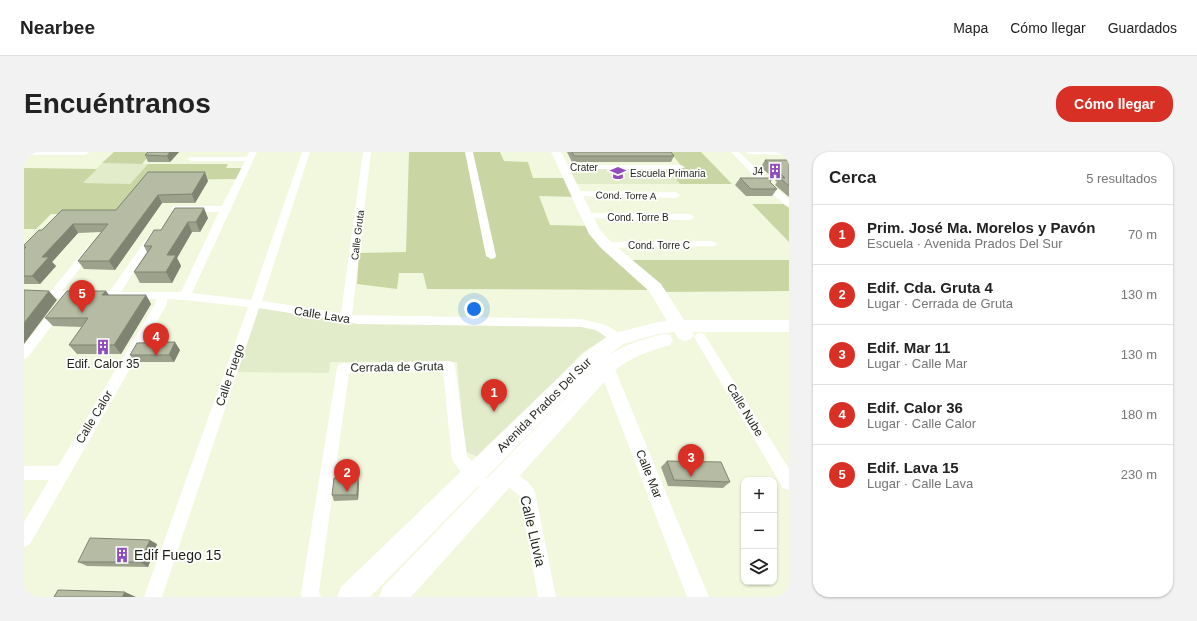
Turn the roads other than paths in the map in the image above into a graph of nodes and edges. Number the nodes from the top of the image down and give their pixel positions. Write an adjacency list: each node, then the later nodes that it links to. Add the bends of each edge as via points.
1 (306, 152): 34 (street, Calle Fuego)
2 (367, 152): 35 (street, Calle Gruta)
3 (469, 152): 27 (street)
4 (556, 152): 13 (main road)
5 (735, 152): 14 (street)
6 (749, 152): 9 (street)
7 (24, 153): 8 (street)
8 (85, 153)
9 (789, 153)
10 (251, 155): 12 (street); 20 (street)
11 (672, 157): 13 (street, Crater, via 681,167)
12 (191, 159)
13 (563, 167): 16 (main road)
14 (762, 179)
15 (771, 188): 18 (street)
16 (576, 194): 17 (street, Cond. Torre A); 21 (main road)
17 (676, 195)
18 (789, 204)
19 (174, 209): 20 (street)
20 (224, 209): 33 (street)
21 (587, 216): 22 (street, Cond. Torre B); 26 (main road, via 594,231)
22 (690, 217)
23 (154, 234): 31 (street)
24 (712, 244): 26 (street, Cond. Torre C)
25 (93, 245): 29 (street)
26 (606, 245): 37 (main road, via 655,288)
27 (491, 256)
28 (24, 294): 29 (street, Calle Lava)
29 (54, 294): 30 (street, Calle Lava)
30 (70, 294): 31 (street, Calle Lava); 40 (street)
31 (114, 294): 32 (street, Calle Lava)
32 (162, 295): 33 (street, Calle Lava); 43 (street, Calle Calor, via 161,304)
33 (185, 296): 34 (street, Calle Lava)
34 (255, 304): 35 (street, Calle Lava); 48 (street, Calle Fuego)
35 (346, 319): 39 (street, Calle Lava, via 581,323 600,327)
36 (789, 326): 37 (main road, Avenida Prados Del Sur)
37 (688, 333): 38 (main road, Avenida Prados Del Sur); 39 (main road, Avenida Prados Del Sur, via 658,328); 41 (main road, Avenida Prados Del Sur, via 640,346); 46 (street, Calle Nube)
38 (789, 337)
39 (617, 340): 41 (main road, Avenida Prados Del Sur)
40 (24, 354)
41 (598, 363): 44 (main road, Avenida Prados Del Sur); 45 (main road, Avenida Prados Del Sur); 53 (street, Calle Mar)
42 (24, 473): 43 (street)
43 (61, 473): 47 (street, Calle Calor)
44 (474, 474): 45 (street, Cerrada de Gruta); 49 (street, Cerrada de Gruta, via 460,459 449,366 343,368 310,593); 50 (main road, Avenida Prados Del Sur)
45 (498, 482): 51 (main road, Avenida Prados Del Sur); 52 (street, Calle Lluvia, via 527,492)
46 (789, 483)
47 (24, 538)
48 (153, 597)
49 (312, 597)
50 (351, 597)
51 (393, 597)
52 (547, 597)
53 (698, 597)

